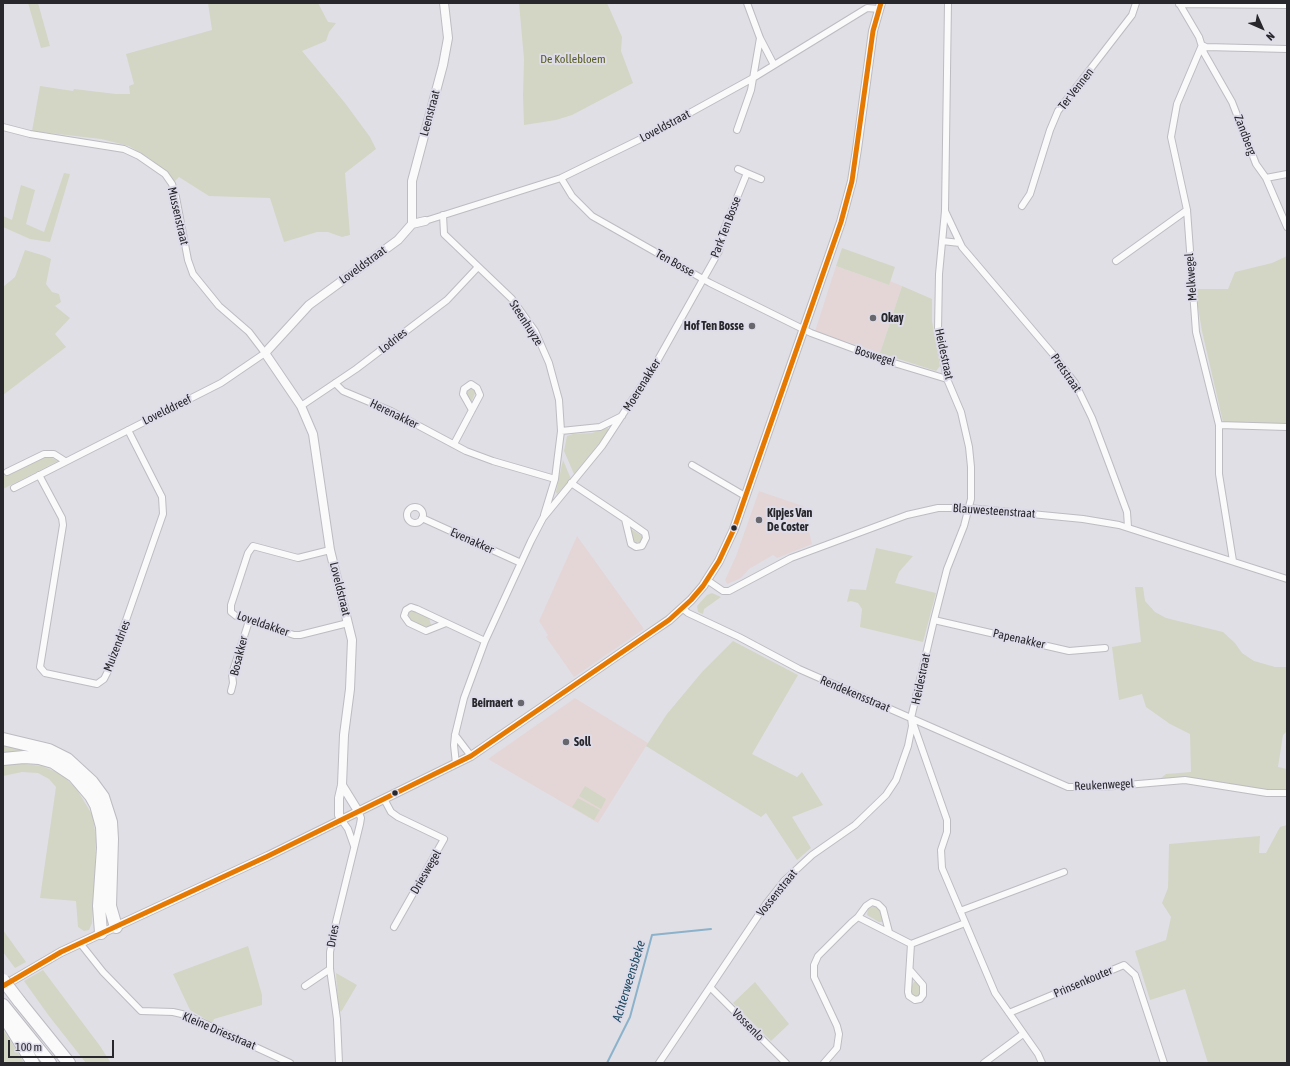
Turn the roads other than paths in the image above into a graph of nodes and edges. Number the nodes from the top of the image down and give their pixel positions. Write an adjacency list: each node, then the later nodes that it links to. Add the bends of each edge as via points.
1 (444, 3): 26 (street, Leenstraat, via 448,38 412,181)
2 (747, 3): 8 (street)
3 (948, 3): 23 (street, Heidestraat)
4 (1136, 3): 21 (street, Ter Vennen, via 1132,15 1058,111 1030,194)
5 (1179, 4): 6 (street); 9 (street)
6 (1287, 5)
7 (880, 6): 11 (street, Loveldstraat, via 867,8); 33 (street, via 871,41 860,133 850,186 841,222)
8 (760, 38): 11 (street); 12 (street)
9 (1202, 45): 10 (street); 19 (street, Zandberg, via 1232,102 1259,170); 22 (street, Melkwegel, via 1179,98 1171,131)
10 (1287, 49)
11 (774, 65): 12 (street, Loveldstraat)
12 (753, 78): 14 (street); 18 (street, Loveldstraat, via 657,131)
13 (3, 127): 34 (street, Mussenstraat, via 30,134 124,149 165,174 172,184 176,197 192,271 219,306 249,332)
14 (737, 130)
15 (738, 169): 16 (street)
16 (747, 173): 20 (street); 32 (street, Park Ten Bosse, via 723,232 719,251)
17 (1287, 174): 19 (street)
18 (561, 178): 24 (street, Loveldstraat); 32 (street, Ten Bosse, via 572,196 592,216)
19 (1266, 178): 27 (street, Zandberg)
20 (761, 179)
21 (1022, 206)
22 (1187, 210): 30 (street); 40 (street, Melkwegel, via 1196,332)
23 (945, 211): 28 (street, Heidestraat); 29 (street, Pretstraat)
24 (443, 215): 25 (street, Loveldstraat); 31 (street, Steenhuyze, via 444,234)
25 (425, 220): 26 (street, Loveldstraat)
26 (412, 224): 34 (street, Loveldstraat, via 398,240 309,305)
27 (1287, 226)
28 (942, 241): 29 (street); 35 (street, Heidestraat, via 938,330)
29 (960, 243): 57 (street, Pretstraat, via 1075,383 1092,418 1127,512)
30 (1116, 261)
31 (478, 267): 36 (street, Lodries, via 447,300); 43 (street, Steenhuyze, via 512,299 543,347 557,390)
32 (703, 279): 33 (street, Ten Bosse); 39 (street, Moerenakker)
33 (803, 330): 35 (street, Boswegel, via 884,360); 52 (street)
34 (265, 353): 37 (street, Loveldstraat); 42 (street, Lovelddreef, via 221,383)
35 (947, 379): 53 (street, Heidestraat, via 961,412 970,453)
36 (335, 383): 37 (street, Lodries); 44 (street, Herenakker, via 343,391 391,411)
37 (301, 406): 58 (street, Loveldstraat, via 314,440)
38 (472, 410): 44 (street)
39 (623, 416): 43 (street, via 600,426); 50 (street, Moerenakker)
40 (1219, 425): 41 (street); 59 (street, Melkwegel, via 1219,474)
41 (1287, 427)
42 (128, 430): 45 (street, Lovelddreef); 48 (street, Muizendries, via 162,497 163,514 109,669 104,679 97,684 45,673 40,667 63,525 62,518)
43 (561, 431): 49 (street, Steenhuyze)
44 (454, 444): 49 (street, Herenakker, via 493,461)
45 (65, 461): 47 (street, via 54,454 44,454); 48 (street, Lovelddreef)
46 (692, 465): 52 (street)
47 (7, 472)
48 (39, 475): 51 (street, Lovelddreef)
49 (555, 479): 55 (street, Steenhuyze)
50 (572, 483): 55 (street, Moerenakker); 56 (street)
51 (14, 488)
52 (745, 496): 62 (street, via 726,548)
53 (969, 508): 57 (street, Blauwesteenstraat, via 1083,519); 62 (street, Blauwesteenstraat, via 938,508 906,515 790,558 729,591 723,591); 64 (street, Heidestraat, via 947,569)
54 (422, 518): 60 (street, Evenakker)
55 (543, 518): 60 (street, Moerenakker)
56 (625, 519): 56 (street, via 645,533 646,538 642,546 636,547 631,544)
57 (1128, 527): 59 (street, Blauwesteenstraat)
58 (330, 550): 65 (street, Loveldakker, via 298,558 253,546 248,552 231,605 231,612); 67 (street, Loveldstraat)
59 (1233, 561): 61 (street, Blauwesteenstraat)
60 (521, 563): 68 (street, Moerenakker)
61 (1287, 579)
62 (709, 582): 63 (street)
63 (682, 608): 71 (street, Rendekensstraat, via 799,669); 74 (street, via 650,634)
64 (934, 620): 69 (street, Papenakker, via 1069,651); 71 (street, Heidestraat)
65 (249, 621): 67 (street, Loveldakker, via 294,635); 70 (street, Bosakker, via 232,674)
66 (446, 622): 66 (street, via 411,607 406,610 404,616 409,623 426,631); 68 (street)
67 (348, 623): 77 (street, Loveldstraat, via 352,657)
68 (485, 641): 72 (street, Moerenakker, via 464,698)
69 (1105, 648)
70 (231, 691)
71 (911, 718): 78 (street, Reukenwegel, via 1068,787 1103,787 1185,780 1267,793); 84 (street, via 947,820 947,832 940,859); 98 (street, Vossenstraat, via 912,726 903,762 896,780 886,795 855,825 812,854 784,881)
72 (455, 735): 74 (street); 76 (street, Moerenakker)
73 (3, 739): 87 (highway, via 49,750 67,759 92,782 103,797 111,822 110,906)
74 (471, 756): 76 (street)
75 (3, 759): 90 (highway, via 24,757 53,762 74,776 91,796 102,827 99,906)
76 (456, 764): 79 (street)
77 (342, 785): 80 (street); 81 (street, Loveldstraat, via 338,798)
78 (1287, 793)
79 (384, 799): 80 (street); 88 (street, Drieswegel, via 391,812 398,817 444,839)
80 (358, 812): 81 (street); 82 (street, Dries, via 361,818)
81 (341, 819): 82 (street); 87 (street)
82 (354, 846): 93 (street, Dries, via 334,927)
83 (1064, 872): 84 (street)
84 (960, 911): 86 (street)
85 (858, 917): 89 (street); 89 (street, via 872,902 878,904 883,909); 110 (street, via 818,956 814,966 814,977 839,1034 837,1048)
86 (965, 923): 92 (street); 100 (street, via 988,979)
87 (116, 927): 90 (street)
88 (394, 927)
89 (890, 932): 92 (street)
90 (101, 934): 91 (street)
91 (80, 943): 96 (street); 106 (street, Kleine Driesstraat, via 103,972 141,1011 186,1015)
92 (911, 944): 94 (street)
93 (330, 969): 97 (street); 107 (street, Dries, via 337,1018)
94 (910, 970)
95 (3, 980): 105 (highway, bridge)
96 (3, 986)
97 (305, 986)
98 (710, 987): 108 (street, Vossenstraat); 109 (street, Vossenlo)
99 (3, 1005): 104 (highway)
100 (1009, 1013): 102 (street); 113 (street, Prinsenkouter, via 1124,965 1134,975)
101 (3, 1015): 103 (highway)
102 (1024, 1034): 111 (street); 112 (street)
103 (33, 1063)
104 (50, 1063)
105 (69, 1063)
106 (290, 1063)
107 (338, 1063)
108 (659, 1063)
109 (786, 1063)
110 (824, 1063)
111 (984, 1063)
112 (1042, 1063)
113 (1164, 1063)

